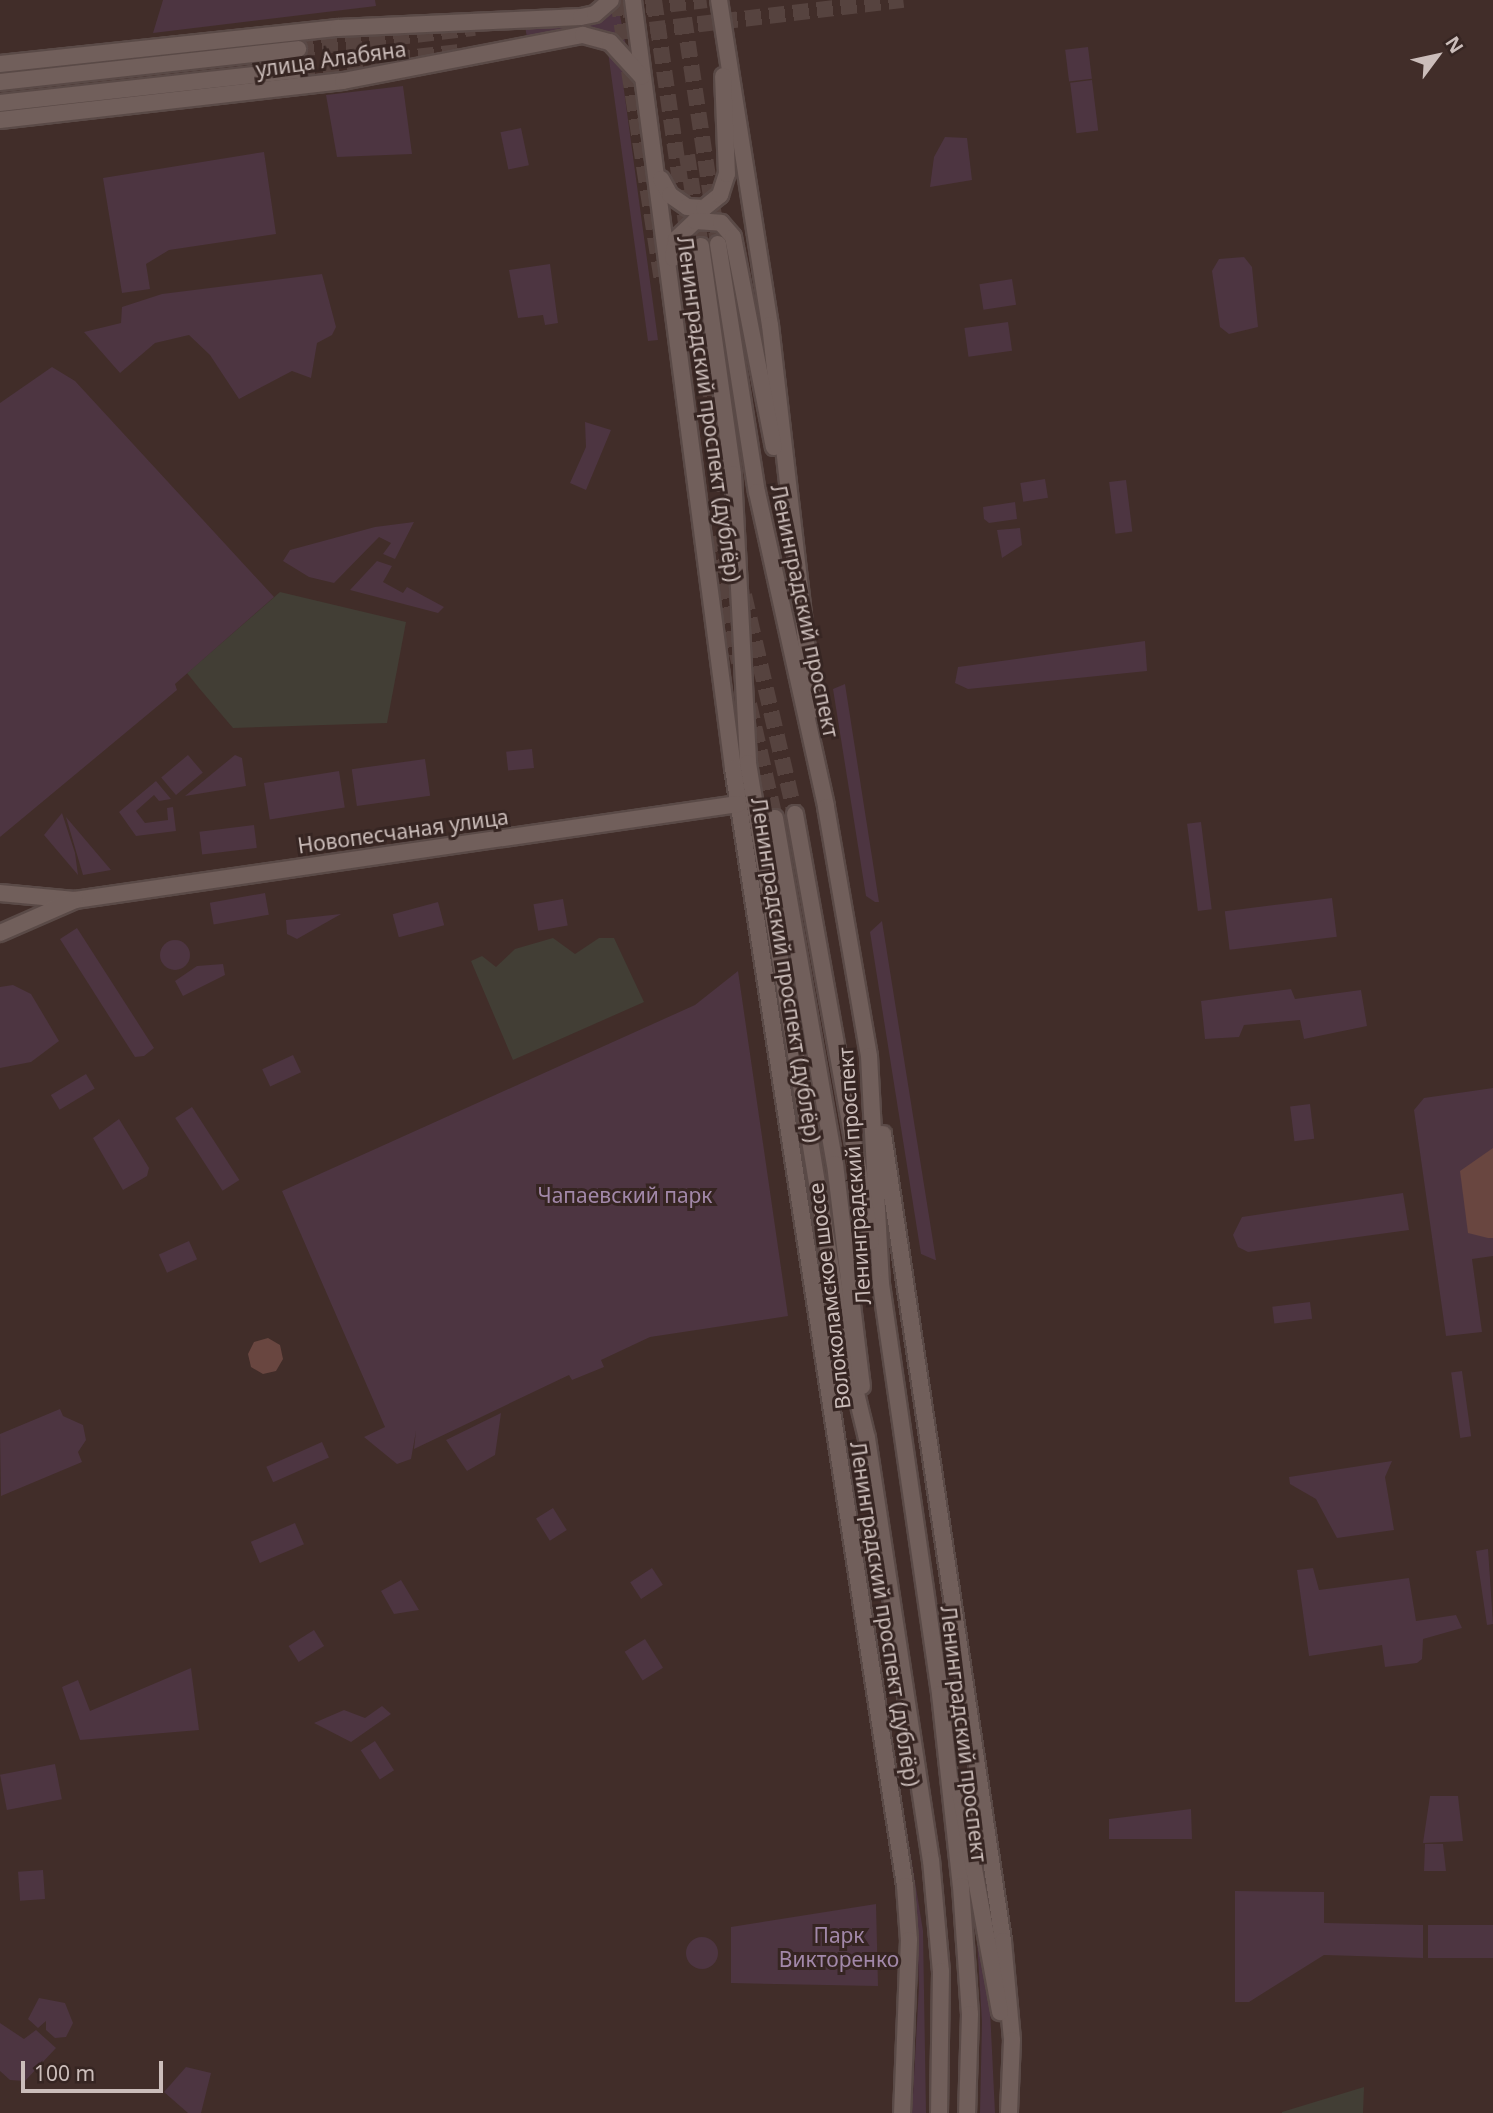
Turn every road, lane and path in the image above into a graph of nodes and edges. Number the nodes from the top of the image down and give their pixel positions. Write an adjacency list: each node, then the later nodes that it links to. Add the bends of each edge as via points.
1 (611, 0): 6 (main road, улица Алабяна, via 595,14 581,17 338,28)
2 (633, 0): 9 (main road, Ленинградский проспект (дублёр))
3 (719, 1): 4 (main road)
4 (724, 31): 12 (main road, via 727,174 720,195 704,208 678,203 664,188); 14 (main road, via 770,325)
5 (298, 49): 8 (main road)
6 (0, 64)
7 (299, 70): 10 (main road)
8 (0, 82)
9 (644, 83): 11 (main road, улица Алабяна, via 618,47 604,38 583,35 343,81); 12 (main road, Ленинградский проспект (дублёр))
10 (0, 103)
11 (0, 120)
12 (654, 156): 13 (main road, Ленинградский проспект (дублёр))
13 (671, 293): 14 (main road, via 674,248 681,231 702,219 721,223 736,245); 15 (main road, Ленинградский проспект (дублёр))
14 (789, 514): 16 (main road)
15 (738, 804): 20 (main road, Новопесчаная улица); 28 (main road, Ленинградский проспект (дублёр), via 905,1886 909,1940)
16 (826, 807): 22 (main road, Ленинградский проспект); 24 (main road, Ленинградский проспект, via 709,245 733,474 749,775 842,1335)
17 (795, 814): 23 (main road, Волоколамское шоссе)
18 (775, 818): 24 (main road, Волоколамское шоссе, via 835,1164)
19 (0, 893): 20 (main road, Новопесчаная улица)
20 (75, 900): 21 (main road, Новопесчаная улица)
21 (0, 933)
22 (869, 1056): 23 (main road, Ленинградский проспект); 26 (main road, via 907,1277 936,1512 1003,1941 1012,2040)
23 (881, 1284): 25 (main road, Ленинградский проспект)
24 (867, 1438): 27 (main road, Ленинградский проспект, via 934,1894 942,1999)
25 (940, 1694): 26 (main road, via 978,1875); 29 (main road, Ленинградский проспект, via 968,1968)
26 (1010, 2073): 30 (main road)
27 (939, 2110)
28 (902, 2113)
29 (967, 2113)
30 (1009, 2113)

